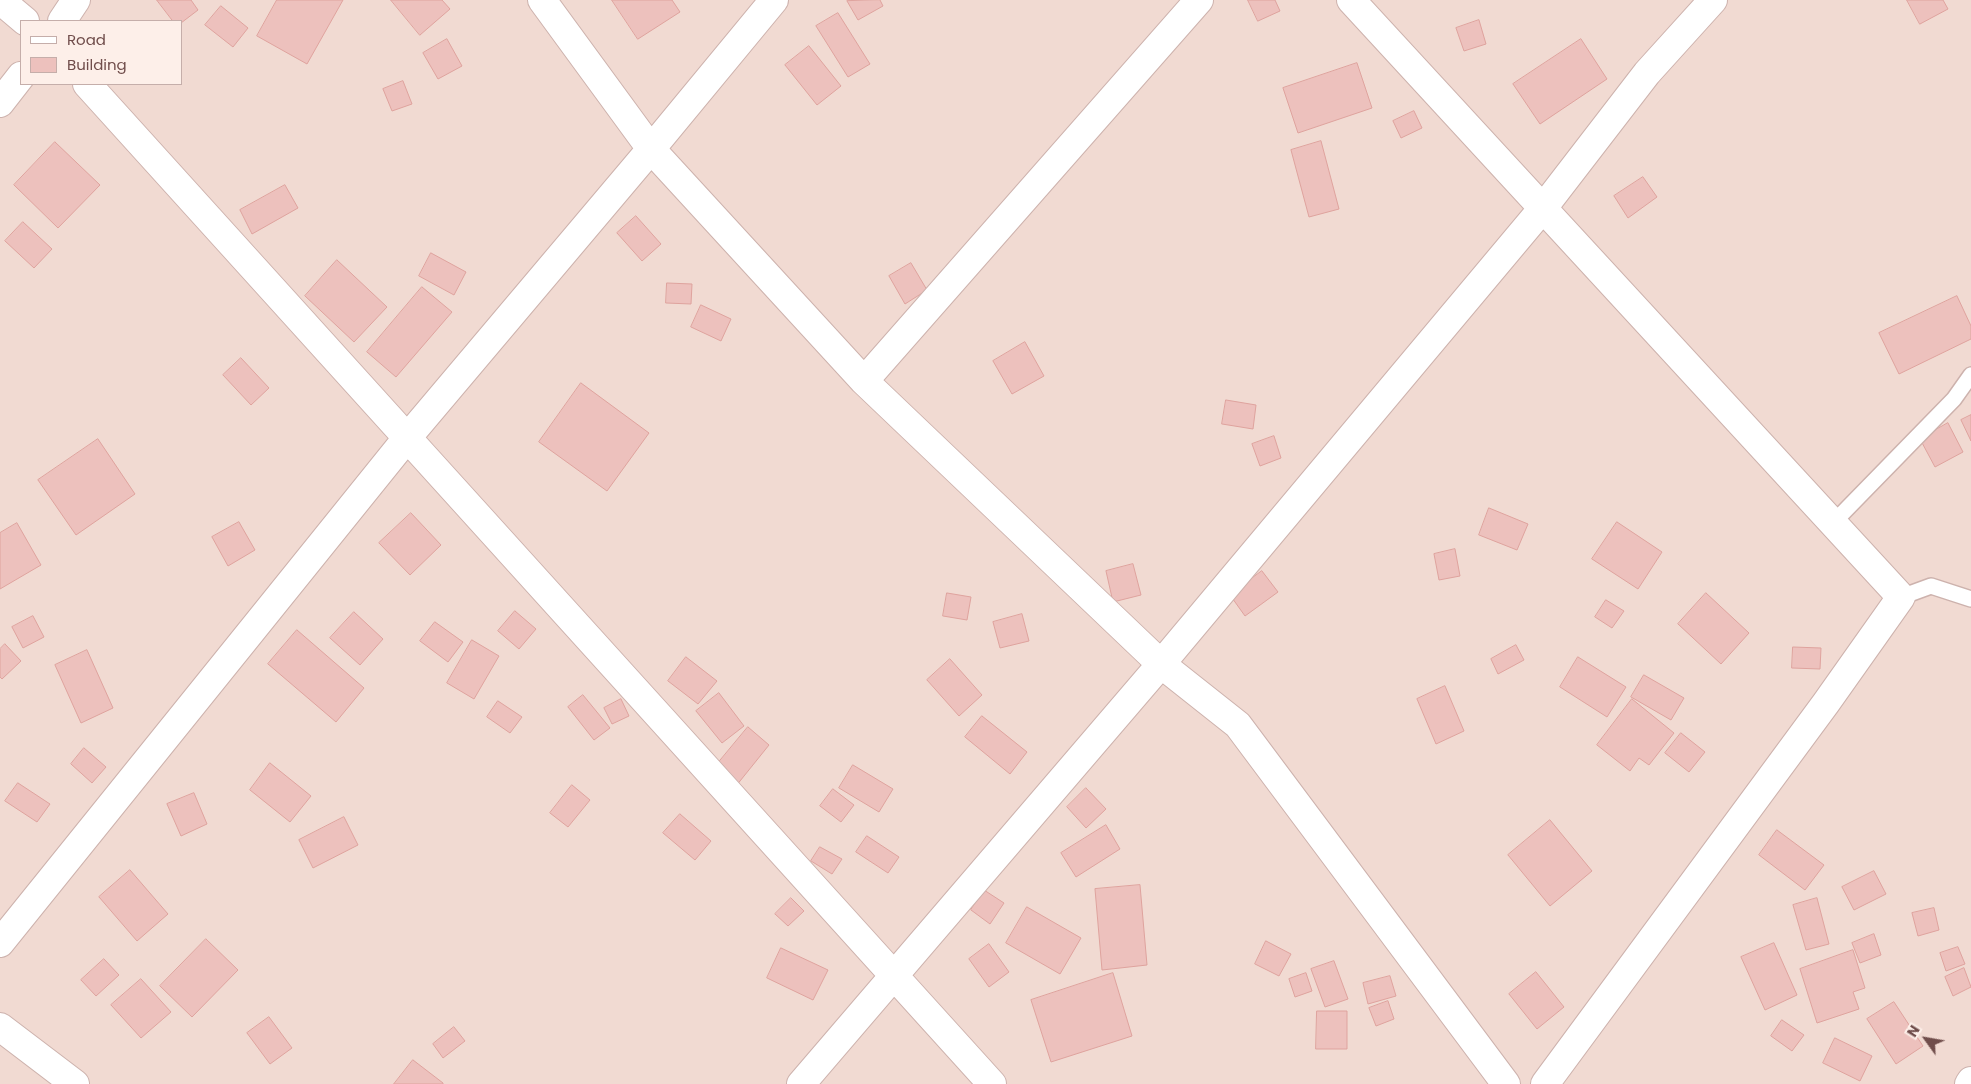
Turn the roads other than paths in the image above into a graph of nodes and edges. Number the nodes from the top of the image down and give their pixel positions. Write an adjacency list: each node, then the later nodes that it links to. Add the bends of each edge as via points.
1 (0, 0): 8 (street)
2 (76, 0): 9 (street)
3 (542, 0): 13 (street)
4 (774, 0): 13 (street)
5 (1199, 0): 16 (street)
6 (1351, 0): 14 (street)
7 (1713, 0): 14 (street, via 1647,73)
8 (24, 20)
9 (63, 20)
10 (20, 77): 12 (street)
11 (88, 85): 17 (street)
12 (0, 103)
13 (651, 149): 16 (street); 17 (street)
14 (1543, 208): 18 (street); 21 (street)
15 (1971, 376): 18 (lane, via 1954,399)
16 (864, 381): 21 (street)
17 (407, 438): 22 (street); 23 (street)
18 (1833, 523): 19 (street)
19 (1901, 598): 20 (lane, via 1931,586); 29 (street)
20 (1971, 598)
21 (1161, 664): 23 (street); 28 (street, via 1238,725)
22 (0, 943)
23 (894, 975): 26 (street); 27 (street)
24 (0, 1027): 25 (street)
25 (75, 1084)
26 (801, 1084)
27 (992, 1084)
28 (1506, 1084)
29 (1544, 1084)

